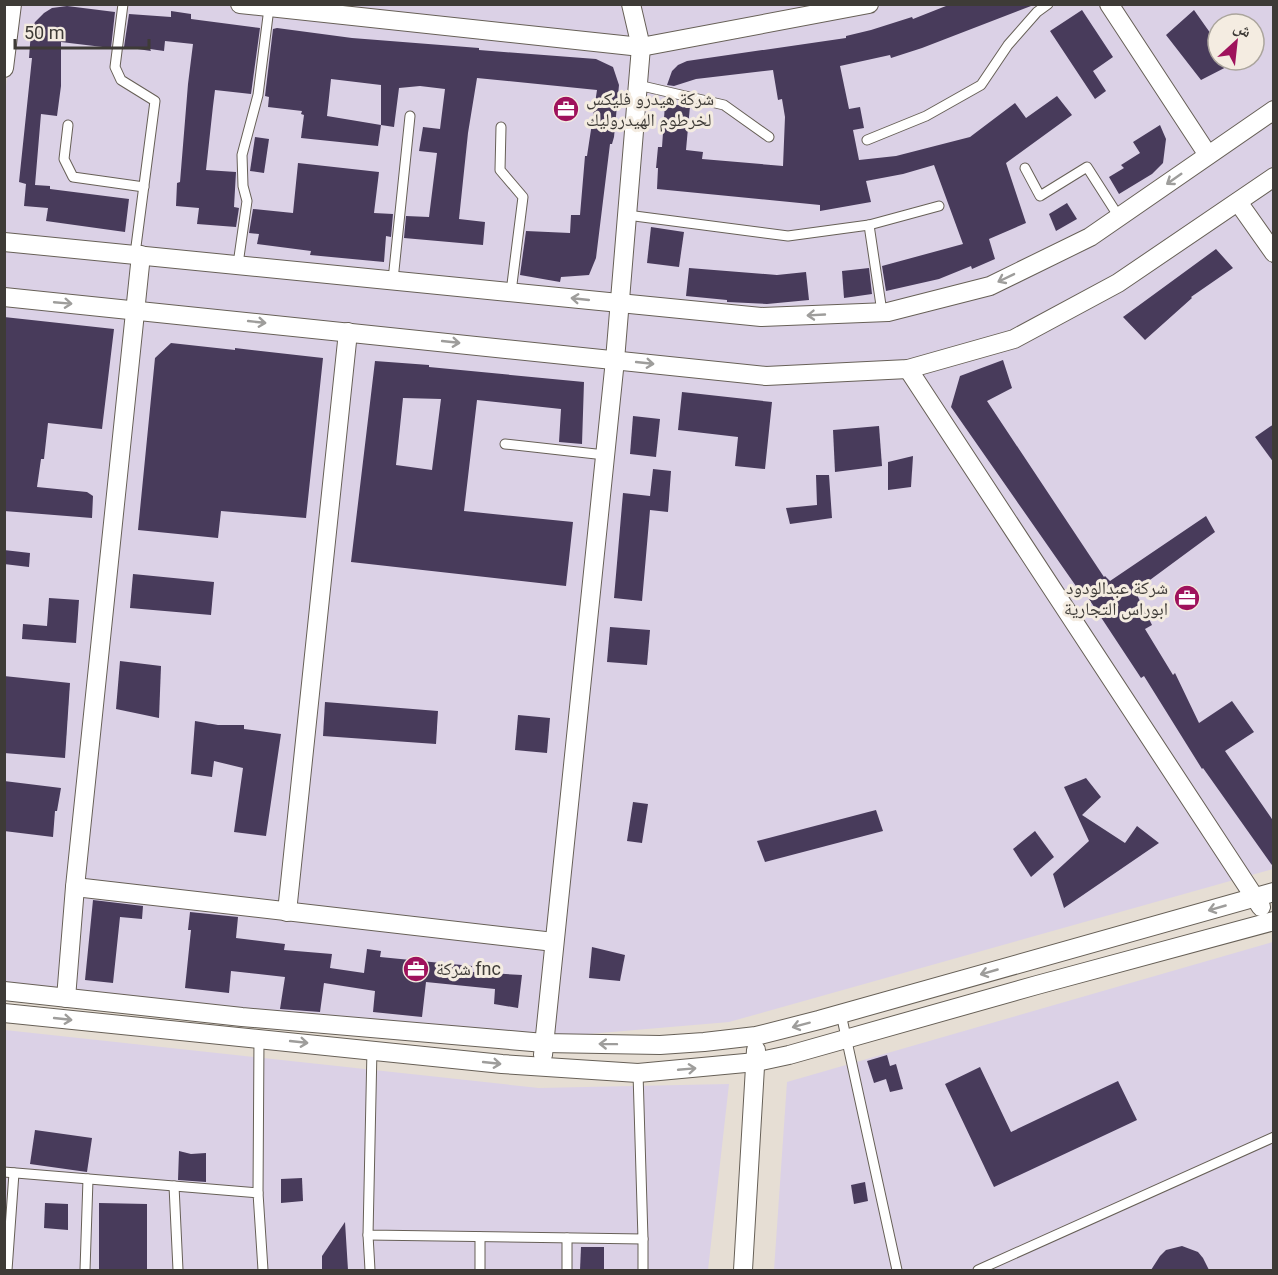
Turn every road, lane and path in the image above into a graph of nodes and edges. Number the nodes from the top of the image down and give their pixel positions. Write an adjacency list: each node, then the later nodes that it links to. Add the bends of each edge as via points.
1 (12, 4): 11 (street)
2 (123, 4): 22 (lane, via 115,66 121,80 155,101)
3 (240, 4): 8 (street)
4 (630, 4): 10 (street)
5 (869, 4): 9 (street)
6 (1048, 4): 18 (lane, via 1008,45 981,85 926,116)
7 (1109, 4): 19 (street)
8 (269, 8): 10 (street); 31 (lane, via 258,95 242,155 247,201)
9 (818, 9): 10 (street)
10 (641, 48): 12 (street)
11 (4, 68)
12 (638, 85): 17 (lane, via 724,105); 25 (street)
13 (1274, 110): 19 (street)
14 (410, 116): 32 (lane)
15 (68, 125): 22 (lane, via 64,159 73,177)
16 (501, 127): 33 (lane, via 500,170 523,196)
17 (769, 137)
18 (867, 140)
19 (1208, 155): 26 (street, one-way to 26)
20 (1025, 168): 26 (lane, via 1040,196 1087,167)
21 (1274, 177): 23 (street)
22 (144, 187): 30 (lane)
23 (1238, 202): 29 (street); 40 (street, via 1118,283 1014,339)
24 (939, 206): 27 (lane)
25 (627, 214): 27 (lane, via 788,236); 35 (street)
26 (1119, 217): 37 (street, one-way to 37, via 1090,237 990,286)
27 (869, 225): 37 (lane)
28 (4, 242): 30 (street)
29 (1274, 253)
30 (138, 254): 31 (street); 36 (street)
31 (238, 264): 32 (street)
32 (393, 280): 33 (street)
33 (511, 292): 35 (street, one-way to 33)
34 (4, 297): 36 (street, one-way to 36)
35 (620, 303): 37 (street, one-way to 35, via 761,317); 39 (street)
36 (136, 309): 38 (street, one-way to 38); 43 (street)
37 (882, 312)
38 (348, 332): 39 (street, one-way to 39); 46 (street)
39 (615, 360): 40 (street, one-way to 40, via 766,376); 42 (street)
40 (908, 369): 45 (street)
41 (505, 444): 42 (lane)
42 (605, 455): 48 (street)
43 (75, 887): 46 (street); 52 (street)
44 (1274, 892): 45 (street)
45 (1256, 897): 47 (street); 49 (street, one-way to 49)
46 (287, 912): 48 (street)
47 (1272, 921): 50 (street)
48 (554, 942): 58 (street)
49 (1030, 961): 50 (street); 54 (street, one-way to 54)
50 (1037, 985): 57 (street)
51 (4, 991): 52 (street)
52 (66, 998): 58 (street)
53 (4, 1013): 56 (street, one-way to 56)
54 (841, 1014): 55 (street, one-way to 55); 57 (lane)
55 (756, 1036): 58 (street, one-way to 58, via 660,1045); 60 (street)
56 (259, 1038): 59 (street, one-way to 59); 67 (lane)
57 (848, 1039): 60 (street); 81 (lane)
58 (544, 1043): 61 (street)
59 (372, 1049): 61 (street, one-way to 61); 68 (lane)
60 (756, 1062): 62 (street, one-way to 60); 80 (street)
61 (541, 1066): 62 (street)
62 (638, 1072): 71 (lane)
63 (1274, 1137): 82 (lane)
64 (9, 1172): 65 (lane); 72 (lane)
65 (88, 1179): 66 (lane); 73 (lane)
66 (174, 1186): 67 (lane); 74 (lane)
67 (258, 1193): 75 (lane)
68 (368, 1235): 69 (lane); 76 (lane)
69 (480, 1237): 70 (lane); 77 (lane)
70 (567, 1238): 71 (lane); 78 (lane)
71 (643, 1239): 79 (lane)
72 (7, 1270)
73 (85, 1270)
74 (178, 1270)
75 (263, 1270)
76 (370, 1270)
77 (480, 1270)
78 (567, 1270)
79 (643, 1270)
80 (743, 1270)
81 (897, 1270)
82 (978, 1270)

